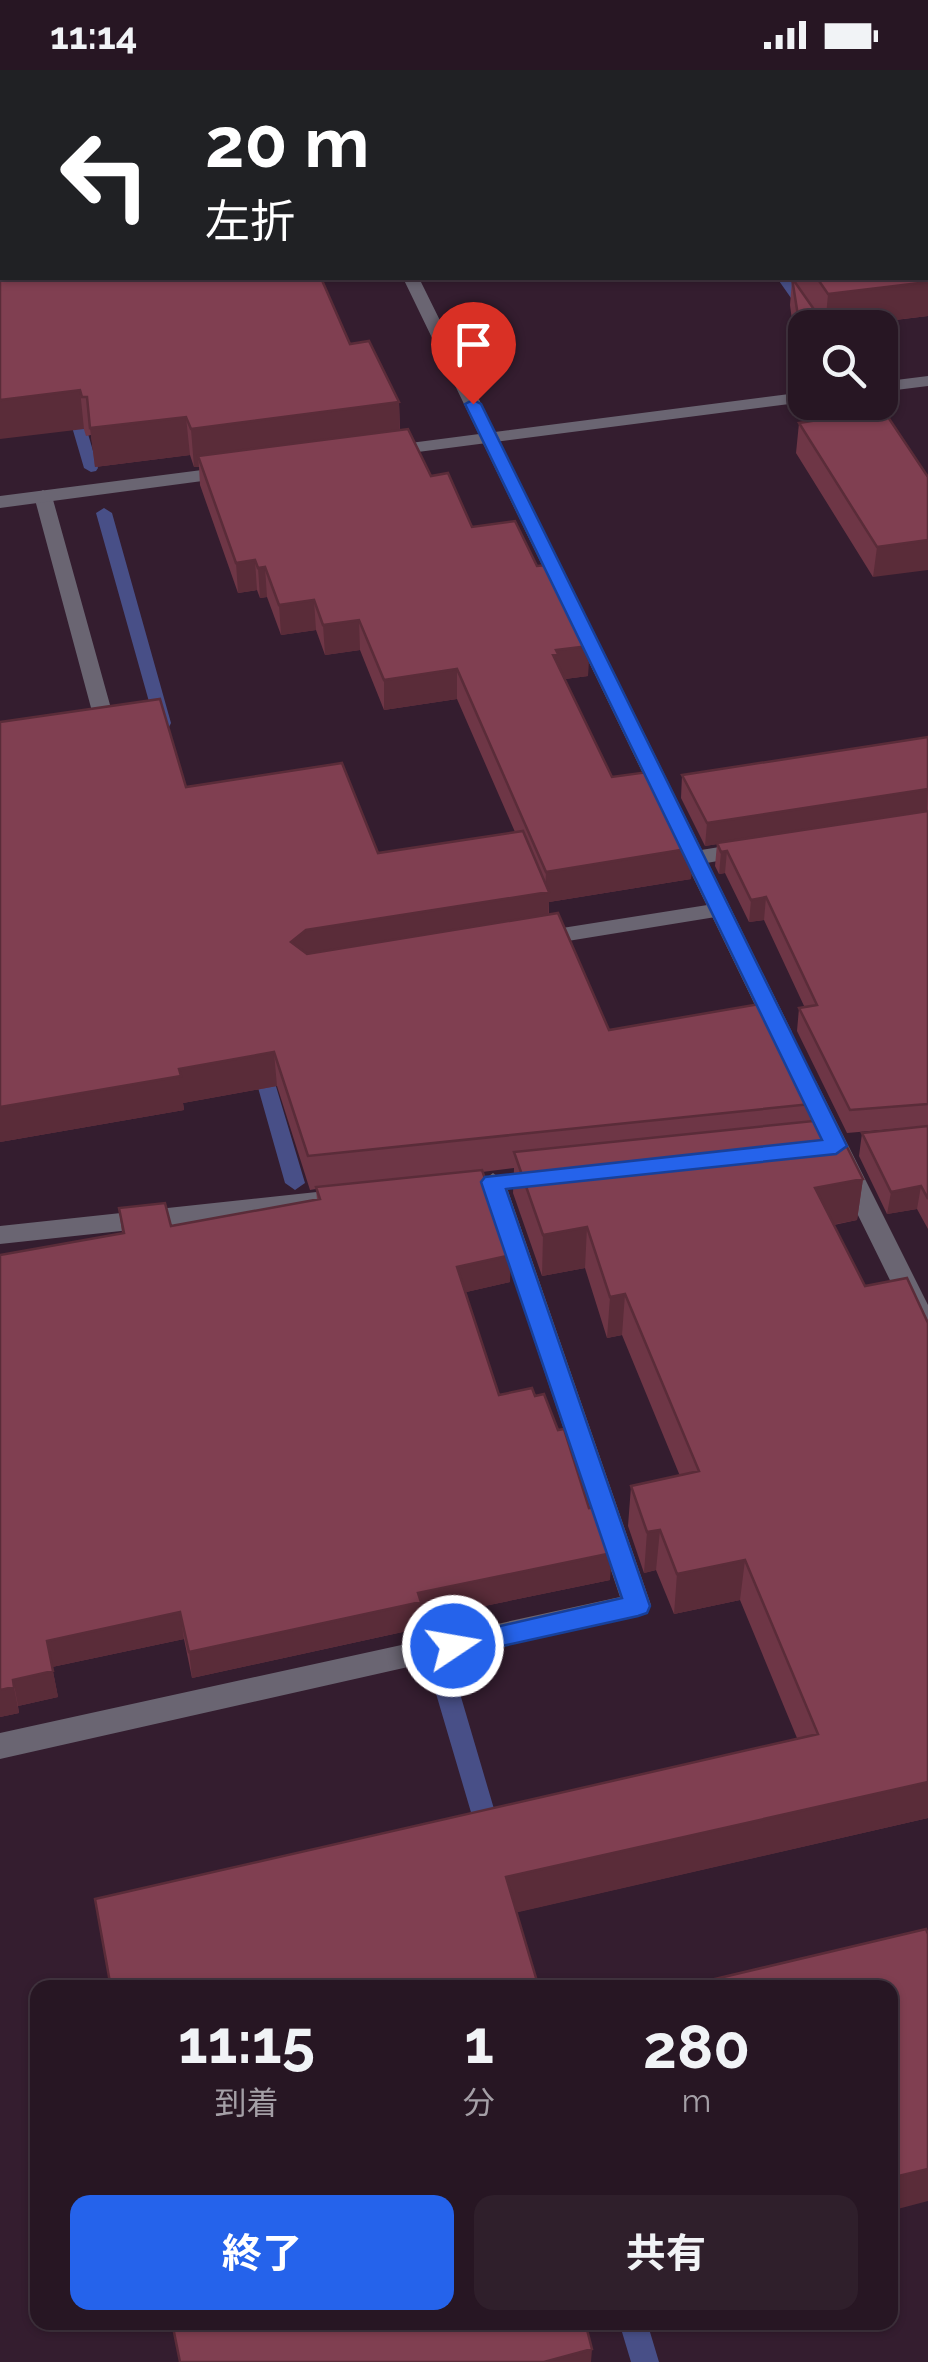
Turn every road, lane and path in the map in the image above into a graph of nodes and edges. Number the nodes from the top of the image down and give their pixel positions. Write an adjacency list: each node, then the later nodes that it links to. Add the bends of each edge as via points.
1 (412, 280): 5 (street)
2 (928, 381): 3 (street)
3 (898, 385)
4 (788, 399): 5 (street)
5 (489, 438): 6 (street); 12 (street)
6 (376, 453)
7 (262, 468): 8 (street)
8 (43, 496): 9 (street); 10 (street)
9 (0, 502)
10 (107, 730)
11 (772, 846): 12 (street)
12 (695, 858): 13 (street)
13 (720, 910): 14 (street); 18 (street)
14 (504, 944)
15 (492, 1182): 19 (street, via 638,1606)
16 (356, 1197): 17 (street)
17 (0, 1235)
18 (928, 1331)
19 (0, 1746)

